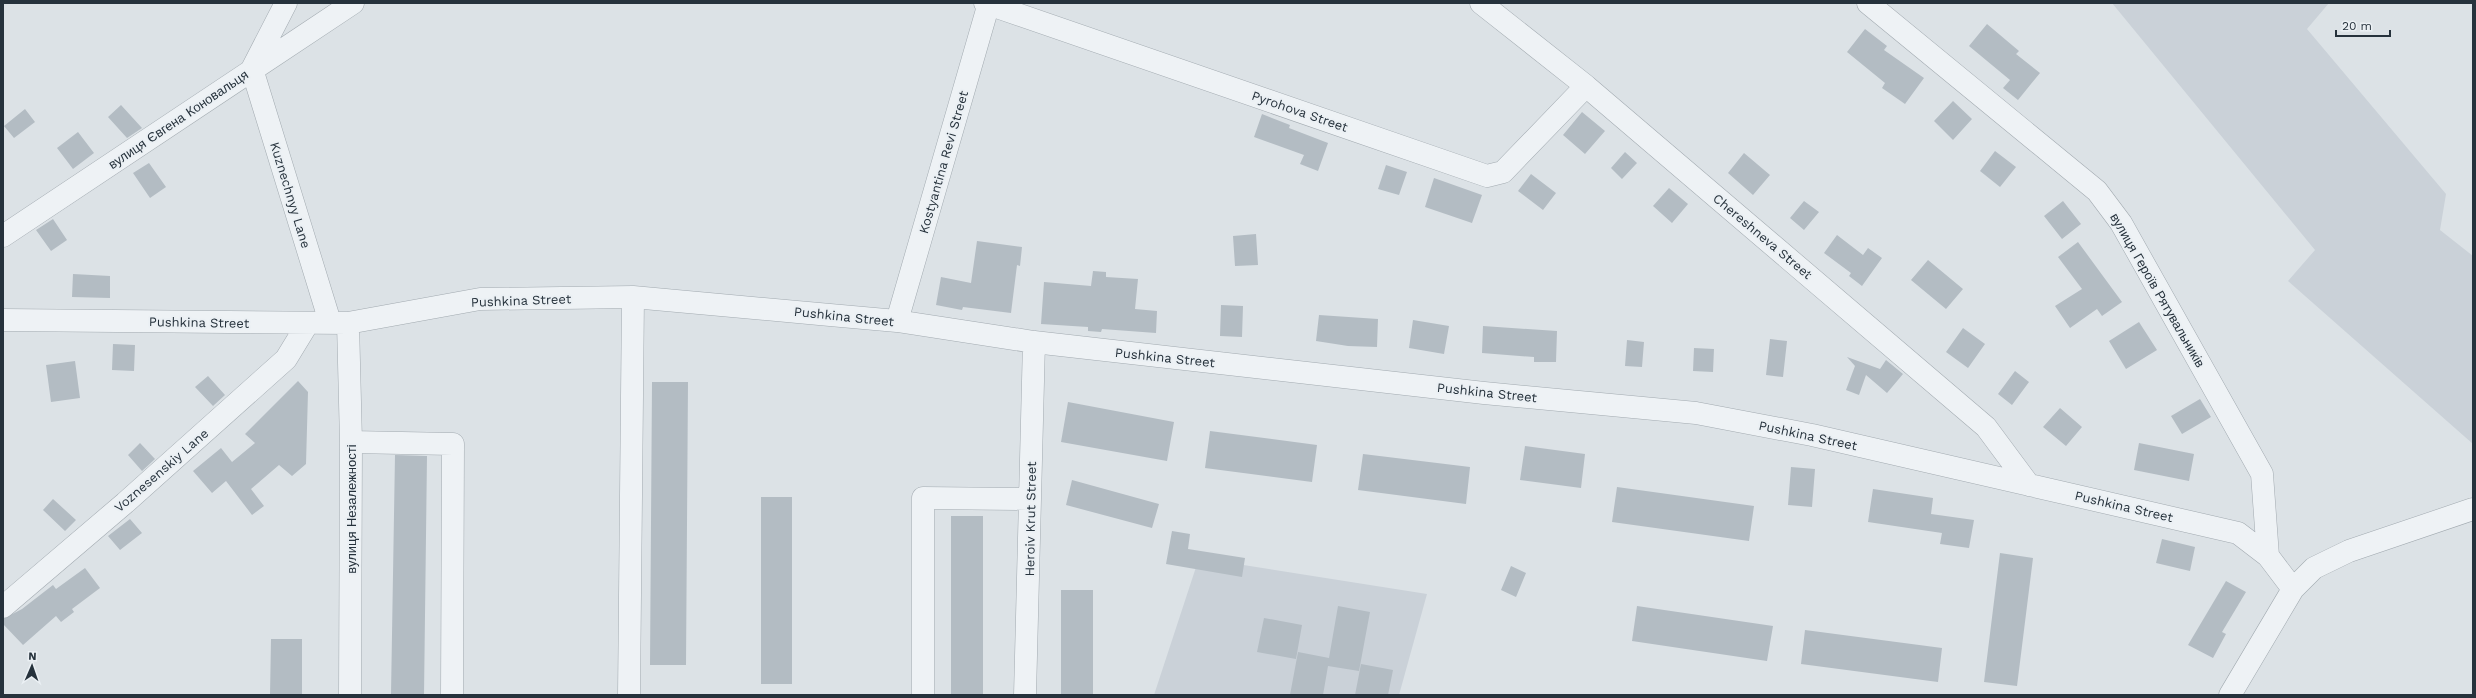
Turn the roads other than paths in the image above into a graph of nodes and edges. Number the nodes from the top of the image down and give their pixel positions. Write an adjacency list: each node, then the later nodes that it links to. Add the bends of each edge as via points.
1 (286, 3): 7 (street)
2 (353, 3): 7 (street, вулиця Євгена Коновальця)
3 (985, 3): 4 (street, Pyrohova Street)
4 (988, 3): 8 (street, Pyrohova Street, via 1486,176 1503,172); 12 (street, Kostyantina Revi Street)
5 (1481, 3): 8 (street, Chereshneva Street)
6 (1868, 3): 20 (street, вулиця Героїв Рятувальників, via 2097,191 2122,223 2262,474)
7 (252, 68): 9 (street, вулиця Євгена Коновальця); 14 (street, Kuznechnyy Lane)
8 (1586, 86): 17 (street, Chereshneva Street, via 1986,427)
9 (3, 236)
10 (633, 297): 12 (street, Pushkina Street); 14 (street, Pushkina Street, via 480,299); 25 (street)
11 (3, 320): 13 (street, Pushkina Street)
12 (897, 322): 15 (street, Pushkina Street)
13 (308, 323): 14 (street, Pushkina Street); 22 (street, Voznesenskiy Lane, via 286,359 125,503)
14 (339, 323): 16 (street, вулиця Незалежності)
15 (1034, 342): 17 (street, Pushkina Street, via 1484,393 1696,413 1812,435); 18 (street, Heroiv Krut Street)
16 (351, 442): 23 (street, вулиця Незалежності); 24 (street, via 453,444)
17 (2029, 485): 20 (street, Pushkina Street, via 2238,533)
18 (1030, 499): 26 (street, via 923,498); 27 (street, Heroiv Krut Street)
19 (2473, 509): 21 (street, via 2349,551 2314,568)
20 (2268, 556): 21 (street, Pushkina Street)
21 (2293, 589): 28 (street)
22 (3, 606)
23 (350, 695)
24 (452, 695)
25 (629, 695)
26 (923, 695)
27 (1025, 695)
28 (2230, 695)

